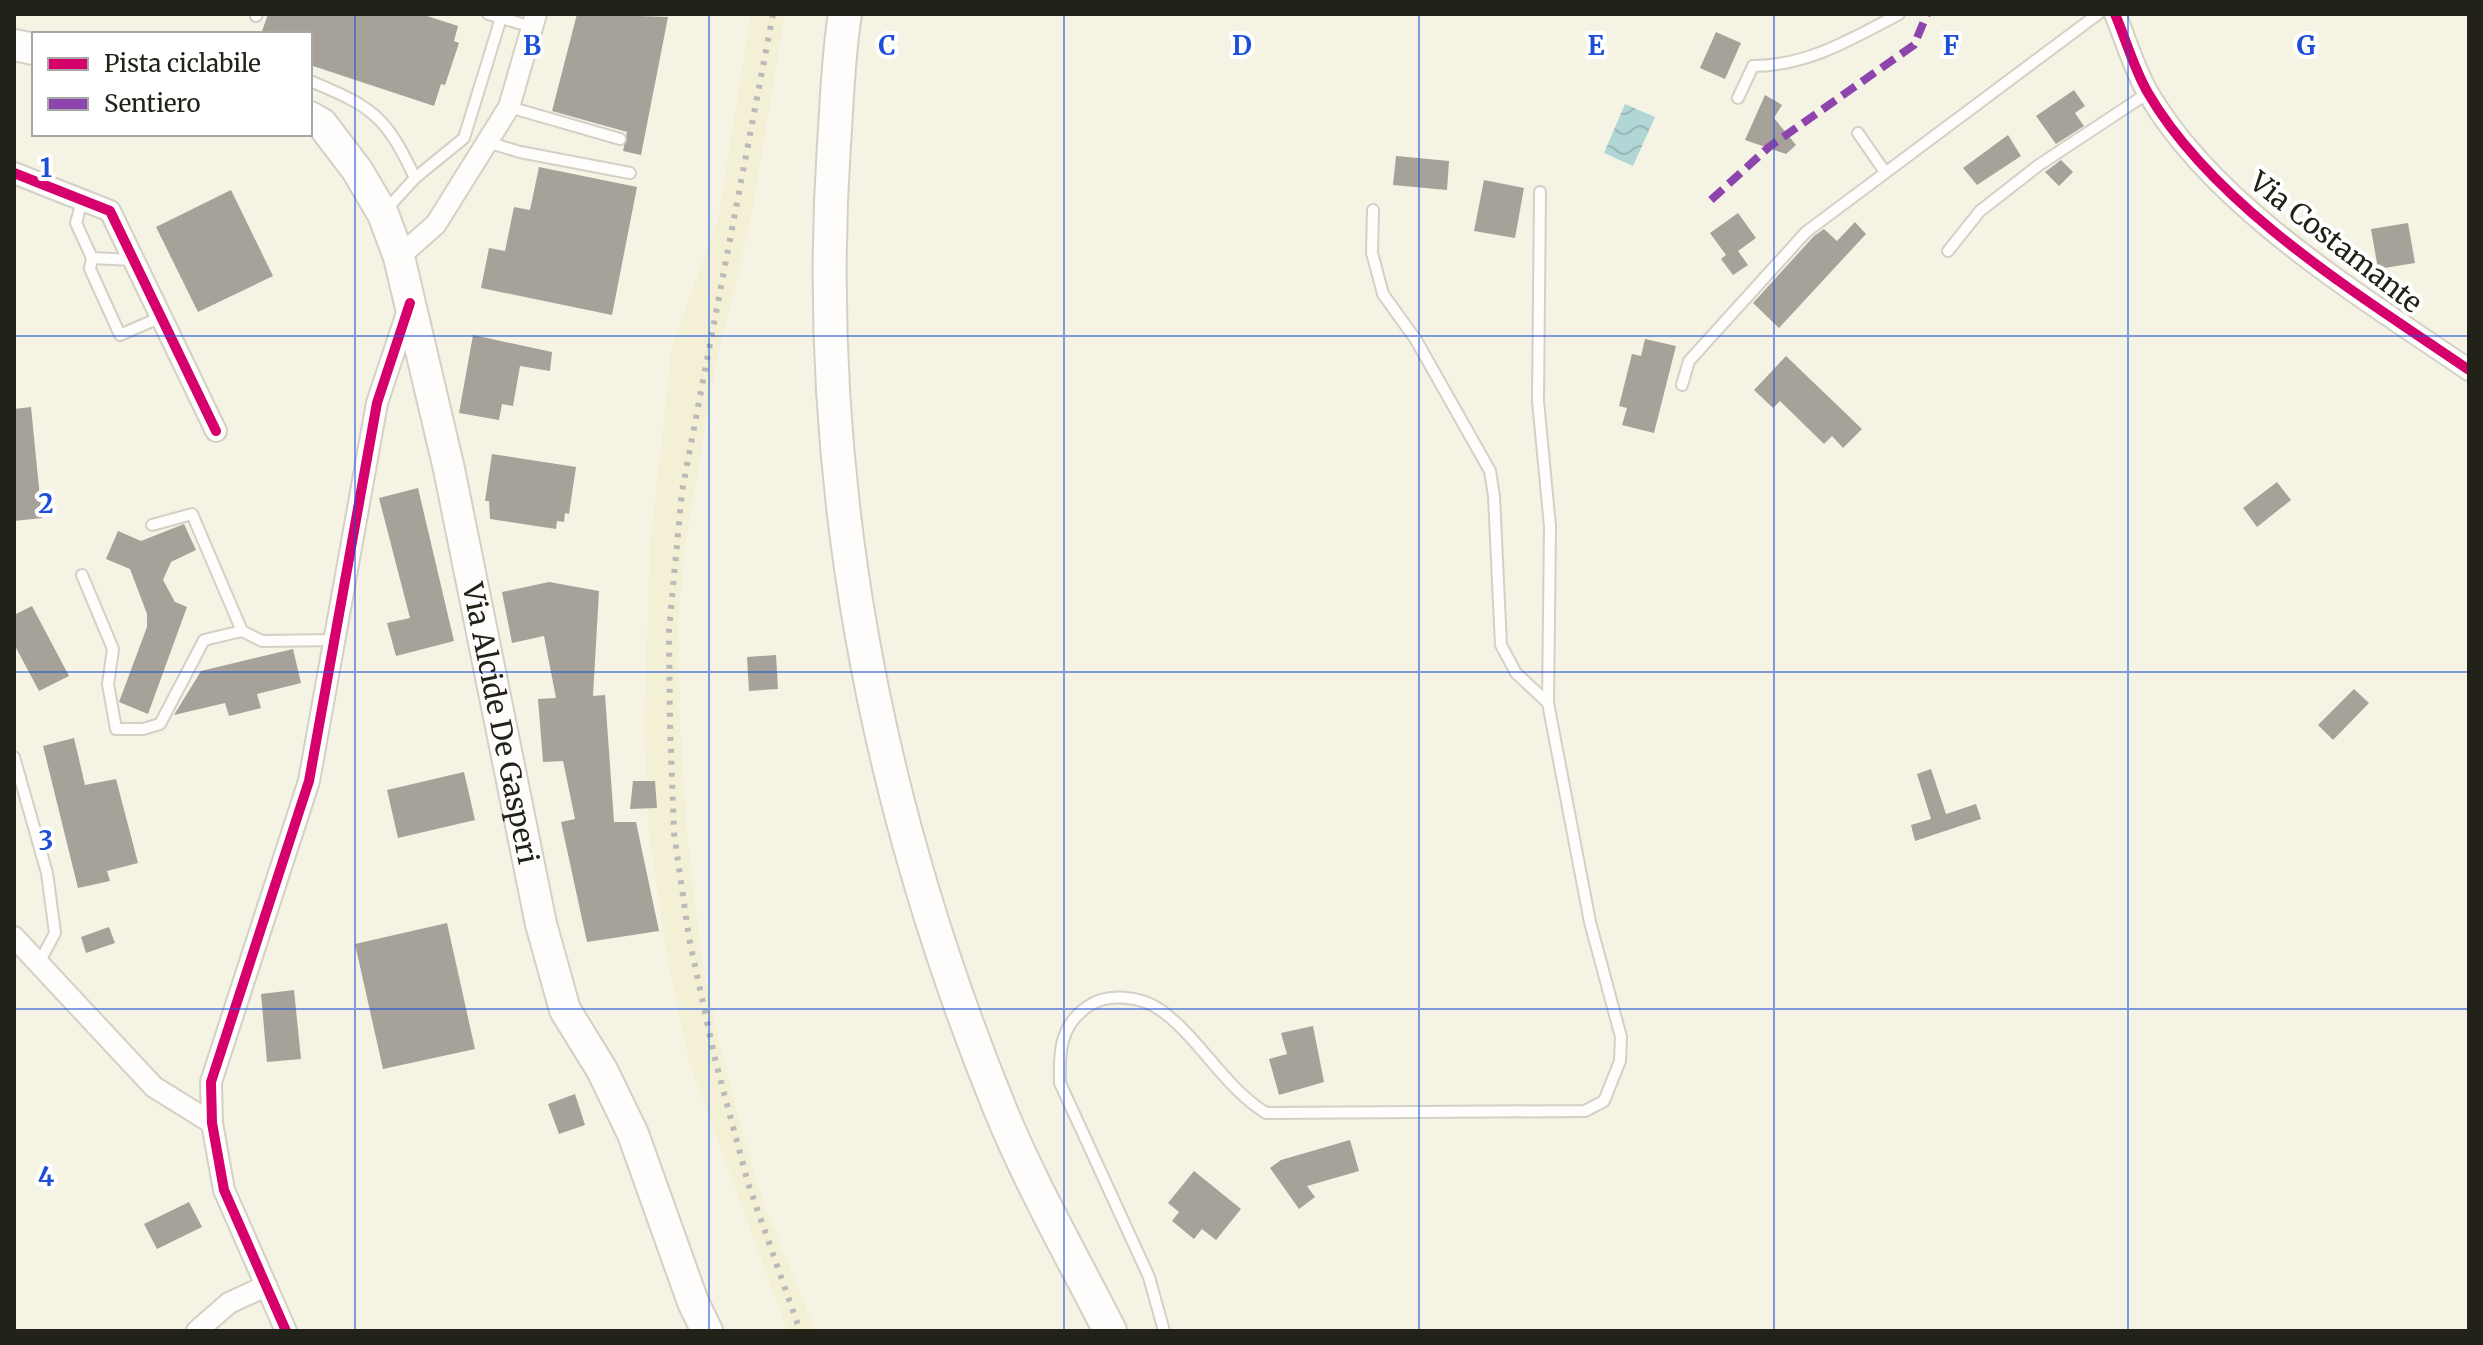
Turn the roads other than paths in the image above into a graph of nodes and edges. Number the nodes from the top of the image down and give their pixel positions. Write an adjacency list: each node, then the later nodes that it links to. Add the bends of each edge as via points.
1 (488, 14): 6 (lane)
2 (845, 14): 47 (main road, via 831,187 828,330 851,575 877,713 910,852 944,962 1002,1113)
3 (1899, 14): 10 (lane, via 1836,47 1783,66 1753,66)
4 (2098, 14): 16 (lane)
5 (2115, 14): 9 (street, Via Costamante)
6 (501, 18): 7 (lane); 19 (lane, via 464,138)
7 (534, 20): 11 (street)
8 (312, 82): 19 (lane, via 358,101 376,117 394,134)
9 (2148, 93): 24 (lane, via 1980,211); 30 (street, Via Costamante, via 2212,174 2259,220)
10 (1738, 98)
11 (509, 107): 14 (lane); 15 (street)
12 (312, 118): 23 (main road, Via Alcide De Gasperi, via 357,170)
13 (1858, 133): 16 (lane)
14 (620, 139)
15 (487, 142): 18 (lane); 25 (street, via 436,224)
16 (1885, 172): 31 (lane, via 1806,232 1689,361)
17 (14, 173): 21 (street)
18 (630, 173)
19 (415, 178): 23 (lane)
20 (1540, 192): 37 (lane, via 1538,401 1550,526)
21 (82, 201): 26 (lane, via 76,223); 27 (street, via 110,211)
22 (1373, 210): 37 (lane, via 1372,253 1383,294 1423,352 1490,471 1501,645 1516,673)
23 (383, 214): 25 (main road, Via Alcide De Gasperi)
24 (1948, 251)
25 (399, 257): 28 (main road, Via Alcide De Gasperi)
26 (92, 258): 27 (lane); 29 (lane, via 90,269 120,335)
27 (134, 260): 29 (street)
28 (410, 303): 36 (street, via 377,403); 43 (main road, Via Alcide De Gasperi, via 541,924 565,1010 633,1134)
29 (161, 317): 32 (street)
30 (2469, 370)
31 (1682, 385)
32 (216, 431)
33 (152, 525): 35 (lane, via 192,514)
34 (82, 575): 35 (lane, via 113,649 108,684 116,729 160,724 204,640)
35 (242, 631): 36 (lane, via 262,641)
36 (336, 640): 41 (street, via 309,781 211,1082)
37 (1548, 703): 48 (lane, via 1590,922 1621,1037 1620,1061 1604,1101 1585,1111 1266,1113 1245,1100 1162,1011 1122,997 1090,1004 1069,1022 1059,1051 1060,1083 1149,1277)
38 (14, 757): 40 (lane, via 47,873 55,933)
39 (14, 937): 40 (street)
40 (38, 965): 41 (street, via 154,1087)
41 (212, 1123): 42 (street, via 224,1190)
42 (266, 1286): 44 (street, via 229,1303); 45 (street)
43 (692, 1316): 46 (main road, Via Alcide De Gasperi)
44 (197, 1331)
45 (286, 1331)
46 (707, 1331)
47 (1110, 1331)
48 (1164, 1331)

